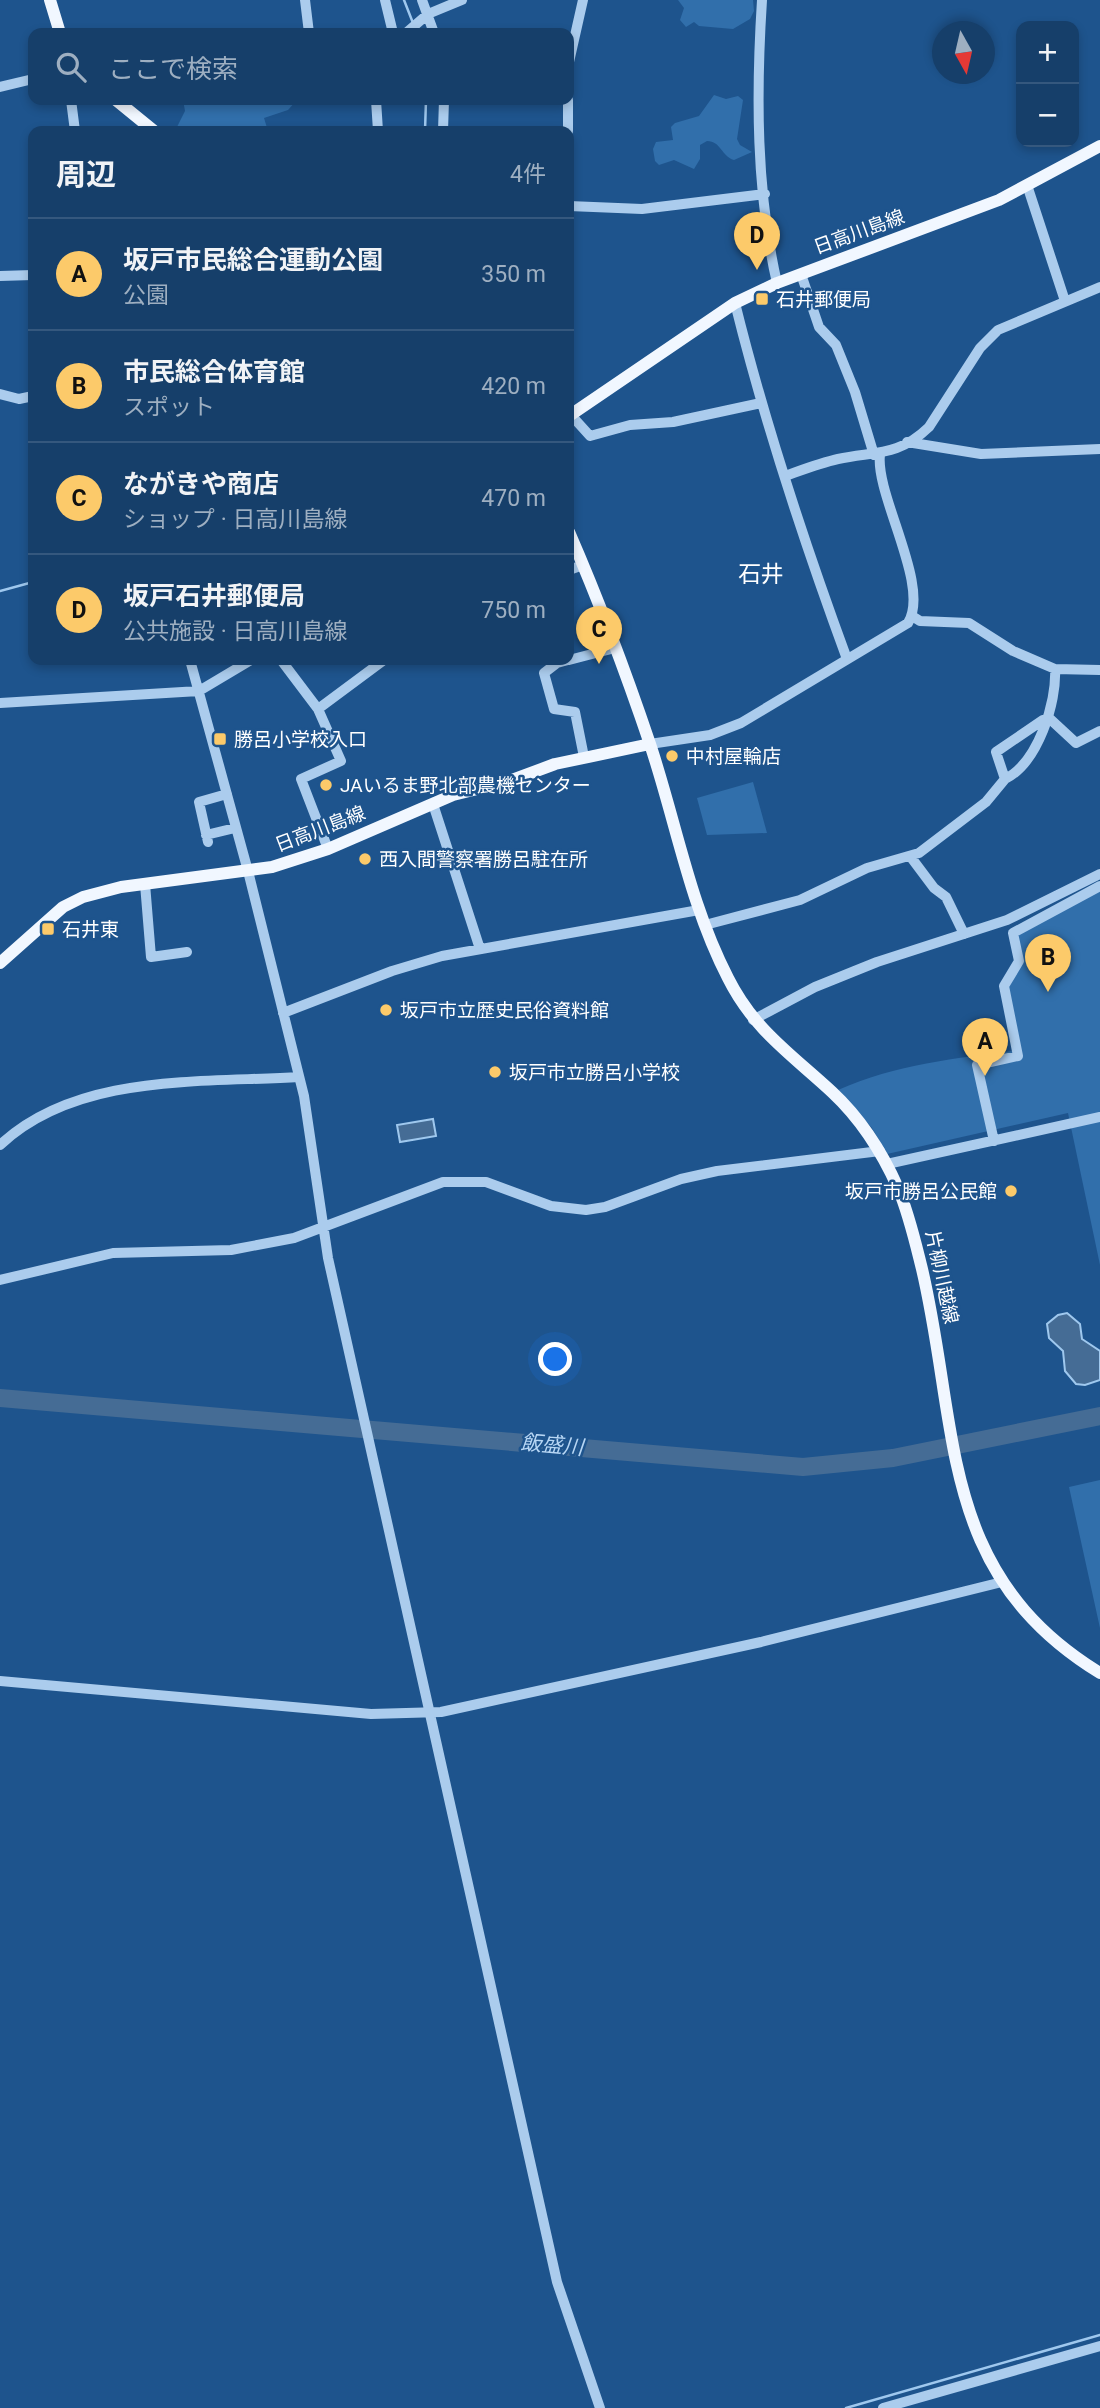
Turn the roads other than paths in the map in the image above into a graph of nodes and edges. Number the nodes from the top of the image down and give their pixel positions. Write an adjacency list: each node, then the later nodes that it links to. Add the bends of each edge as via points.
1 (50, 0): 9 (main road)
2 (304, 0): 10 (street)
3 (385, 0): 11 (street)
4 (422, 0): 8 (street)
5 (462, 0): 8 (street)
6 (583, 0): 14 (street)
7 (762, 0): 29 (street, via 757,91)
8 (423, 18): 12 (street); 13 (street)
9 (58, 28)
10 (308, 28)
11 (392, 28)
12 (412, 28)
13 (430, 28)
14 (574, 39)
15 (28, 80): 16 (street)
16 (0, 88)
17 (72, 105): 22 (street)
18 (122, 105): 23 (main road)
19 (376, 105): 24 (street)
20 (444, 105): 25 (street)
21 (568, 105): 26 (street)
22 (74, 126)
23 (147, 126)
24 (378, 126)
25 (443, 126)
26 (568, 126)
27 (1100, 146): 28 (main road, 日高川島線)
28 (1027, 185): 31 (main road, 日高川島線, via 967,213); 36 (street)
29 (765, 194): 30 (street, via 642,209); 34 (street)
30 (574, 206)
31 (801, 274): 34 (main road, 日高川島線); 45 (street, via 819,327 836,345)
32 (28, 275): 33 (street)
33 (0, 276)
34 (777, 283): 37 (main road, 日高川島線)
35 (1100, 288): 36 (street)
36 (1065, 301): 43 (street, via 1007,324 990,336 929,427)
37 (736, 303): 40 (street); 41 (main road, 日高川島線)
38 (0, 394): 39 (street)
39 (28, 397)
40 (761, 403): 42 (street, via 590,436); 46 (street)
41 (574, 412)
42 (574, 419)
43 (907, 442): 44 (street, via 981,454); 45 (street)
44 (1100, 449)
45 (877, 455): 46 (street, via 840,459); 50 (street, via 905,552)
46 (785, 476): 53 (street)
47 (574, 544): 48 (main road)
48 (583, 565): 49 (street); 51 (main road)
49 (574, 568)
50 (912, 616): 53 (street, via 905,625); 59 (street, via 920,621 969,623 1013,651)
51 (615, 648): 52 (street); 66 (main road)
52 (574, 658)
53 (847, 659): 66 (street, via 730,728)
54 (191, 665): 61 (street)
55 (243, 665): 61 (street)
56 (285, 665): 63 (street)
57 (377, 665): 63 (street)
58 (554, 665): 67 (street, via 544,673 554,709 575,712)
59 (1055, 669): 60 (street); 64 (street, via 1056,692)
60 (1099, 669)
61 (199, 691): 62 (street); 69 (street)
62 (0, 703)
63 (318, 709): 72 (street, via 341,761 301,779)
64 (1049, 718): 65 (street, via 1076,743); 68 (street, via 1038,741); 68 (street, via 996,752)
65 (1100, 731)
66 (650, 744): 67 (main road, 日高川島線); 78 (main road, 片柳川越線)
67 (584, 757): 70 (main road, 日高川島線)
68 (1005, 779): 73 (street, via 957,825)
69 (227, 794): 71 (street); 71 (street, via 199,802 207,838)
70 (433, 804): 72 (main road, 日高川島線); 81 (street)
71 (236, 828): 74 (street)
72 (328, 849): 74 (main road, 日高川島線)
73 (910, 856): 79 (street, via 867,868 800,900); 80 (street, via 946,897)
74 (248, 871): 76 (main road, 日高川島線); 84 (street)
75 (1100, 874): 80 (street, via 1007,920)
76 (145, 884): 82 (street, via 151,957); 83 (main road, 日高川島線, via 97,892 71,902)
77 (1100, 886): 88 (street, via 1013,933 1018,961 1004,986 1018,1056 977,1065)
78 (699, 910): 79 (main road, 片柳川越線); 81 (street)
79 (705, 925): 85 (main road, 片柳川越線, via 727,977)
80 (964, 934): 85 (street, via 852,972)
81 (480, 949): 84 (street, via 420,962)
82 (187, 953)
83 (0, 963)
84 (284, 1013): 86 (street)
85 (753, 1020): 90 (main road, 片柳川越線, via 833,1093)
86 (299, 1077): 89 (street, via 125,1089 77,1098 33,1119); 92 (street)
87 (1100, 1117): 88 (street)
88 (994, 1141): 91 (street)
89 (0, 1145)
90 (880, 1152): 91 (main road, 片柳川越線); 92 (street, via 717,1171 586,1210 551,1206 486,1182 443,1182)
91 (887, 1164): 94 (main road, 片柳川越線, via 909,1215 924,1279 956,1467 979,1539)
92 (323, 1228): 93 (street, via 231,1250 113,1253); 97 (street)
93 (0, 1280)
94 (1002, 1583): 95 (main road, 片柳川越線, via 1038,1625); 97 (street, via 761,1642)
95 (1100, 1673)
96 (0, 1681): 97 (street, via 371,1714)
97 (430, 1712): 99 (street, via 557,2282)
98 (1100, 2346): 100 (street)
99 (600, 2408)
100 (883, 2408)

